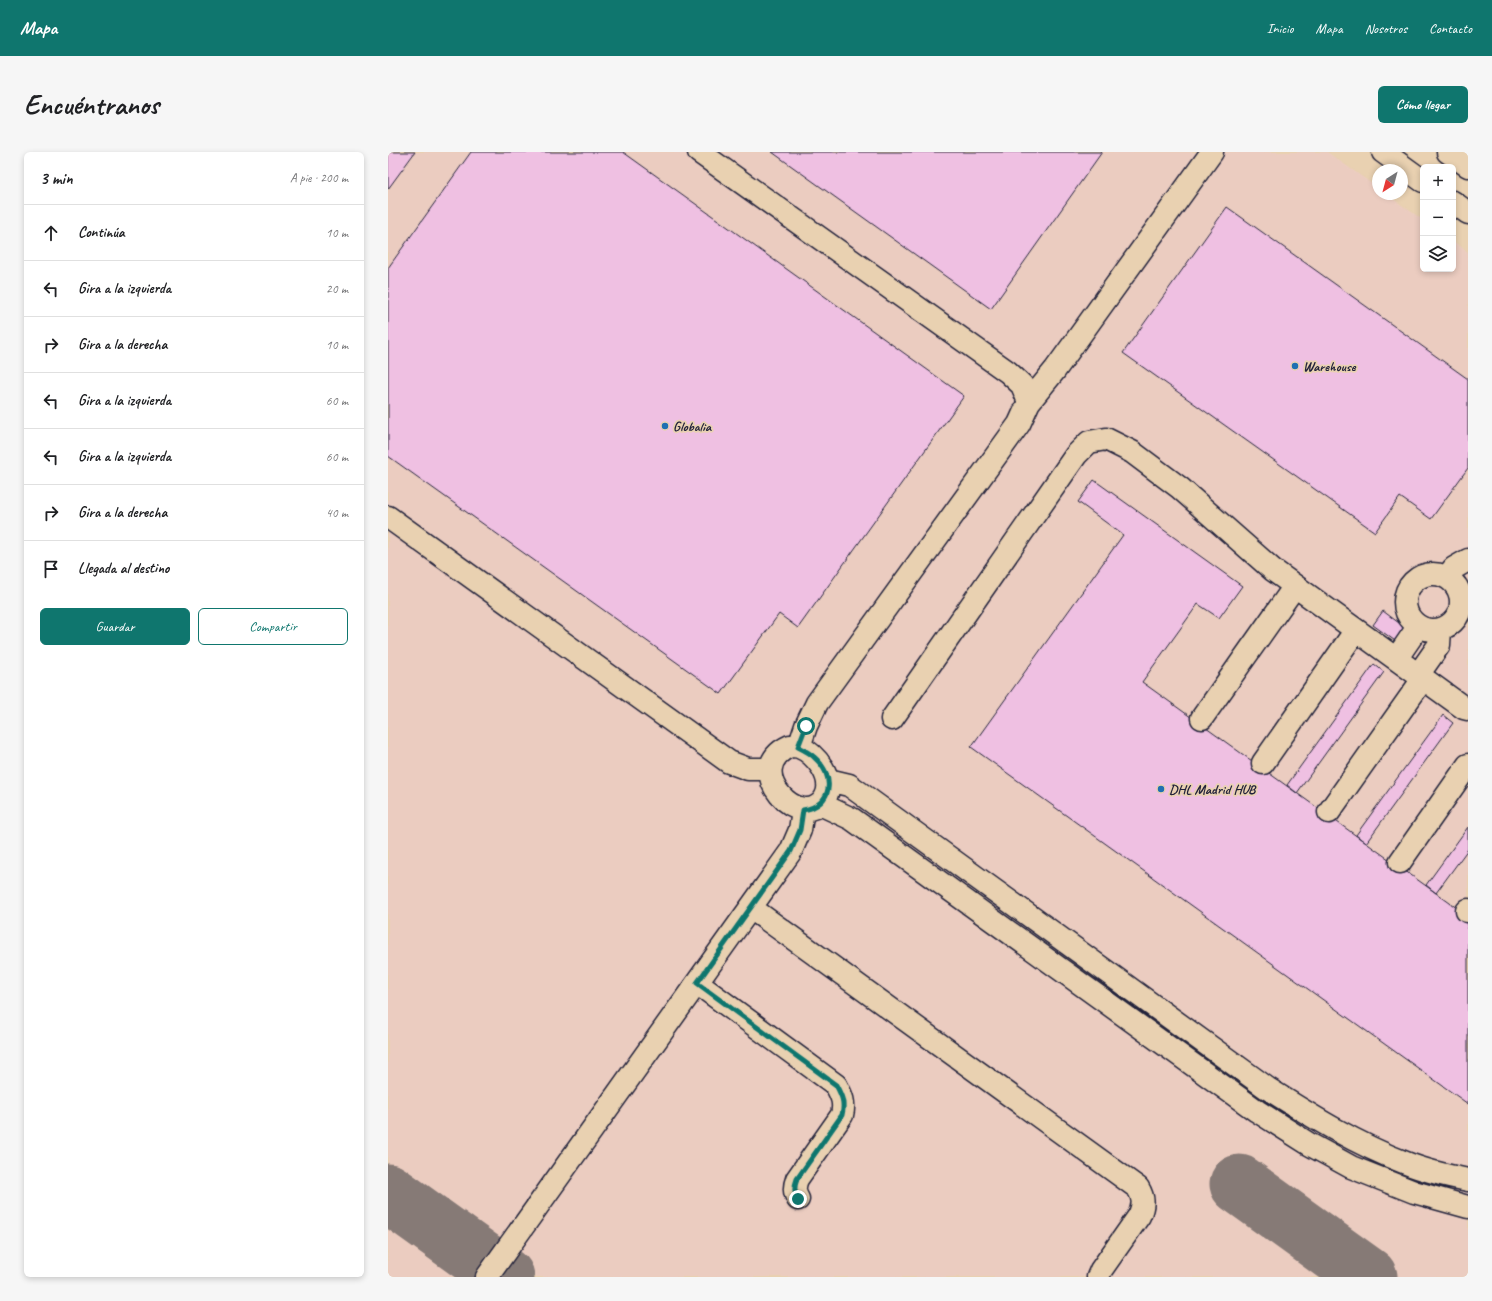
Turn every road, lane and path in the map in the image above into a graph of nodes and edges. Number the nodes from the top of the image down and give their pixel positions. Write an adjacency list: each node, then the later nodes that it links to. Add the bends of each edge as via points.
1 (699, 152): 9 (street, via 1008,372 1022,385)
2 (1212, 152): 9 (street, via 1055,370)
3 (1383, 152): 6 (street)
4 (1448, 152): 5 (street)
5 (1468, 166)
6 (1420, 178)
7 (1456, 204): 8 (street)
8 (1468, 213)
9 (1029, 402): 23 (street, via 1019,424 817,702)
10 (388, 517): 26 (street, via 729,762 748,769)
11 (1468, 560): 12 (street, via 1454,568)
12 (1447, 577): 14 (street, via 1456,585); 15 (street, via 1426,575 1408,588 1405,598 1406,609 1410,619)
13 (1295, 586): 16 (street); 21 (street); 22 (street, via 1273,570 1180,488 1132,452 1106,439 1089,442 1076,455)
14 (1465, 606): 17 (street, via 1450,626)
15 (1418, 626): 17 (street); 18 (street)
16 (1356, 630): 18 (street); 24 (street)
17 (1440, 630): 19 (street, via 1439,645)
18 (1396, 659): 19 (street)
19 (1421, 677): 20 (street); 29 (street)
20 (1468, 709)
21 (1202, 718)
22 (892, 719)
23 (798, 747): 26 (street, via 790,746 780,750); 27 (street, via 815,758)
24 (1263, 763)
25 (1468, 765): 30 (street)
26 (770, 769): 28 (street, via 772,781 781,795 793,806)
27 (828, 780): 28 (street, via 825,798); 33 (street, via 849,785 1267,1088 1320,1122 1407,1164)
28 (811, 807): 31 (street, via 791,851); 35 (street, via 852,819 1257,1111 1309,1144 1351,1167 1414,1192)
29 (1330, 812)
30 (1400, 862)
31 (751, 908): 32 (street); 37 (street, via 1138,1188 1144,1202 1142,1210)
32 (697, 983): 34 (street, via 836,1085 843,1097 842,1115 797,1179 794,1186); 36 (street)
33 (1468, 1180)
34 (798, 1199)
35 (1468, 1207)
36 (487, 1277)
37 (1098, 1277)

